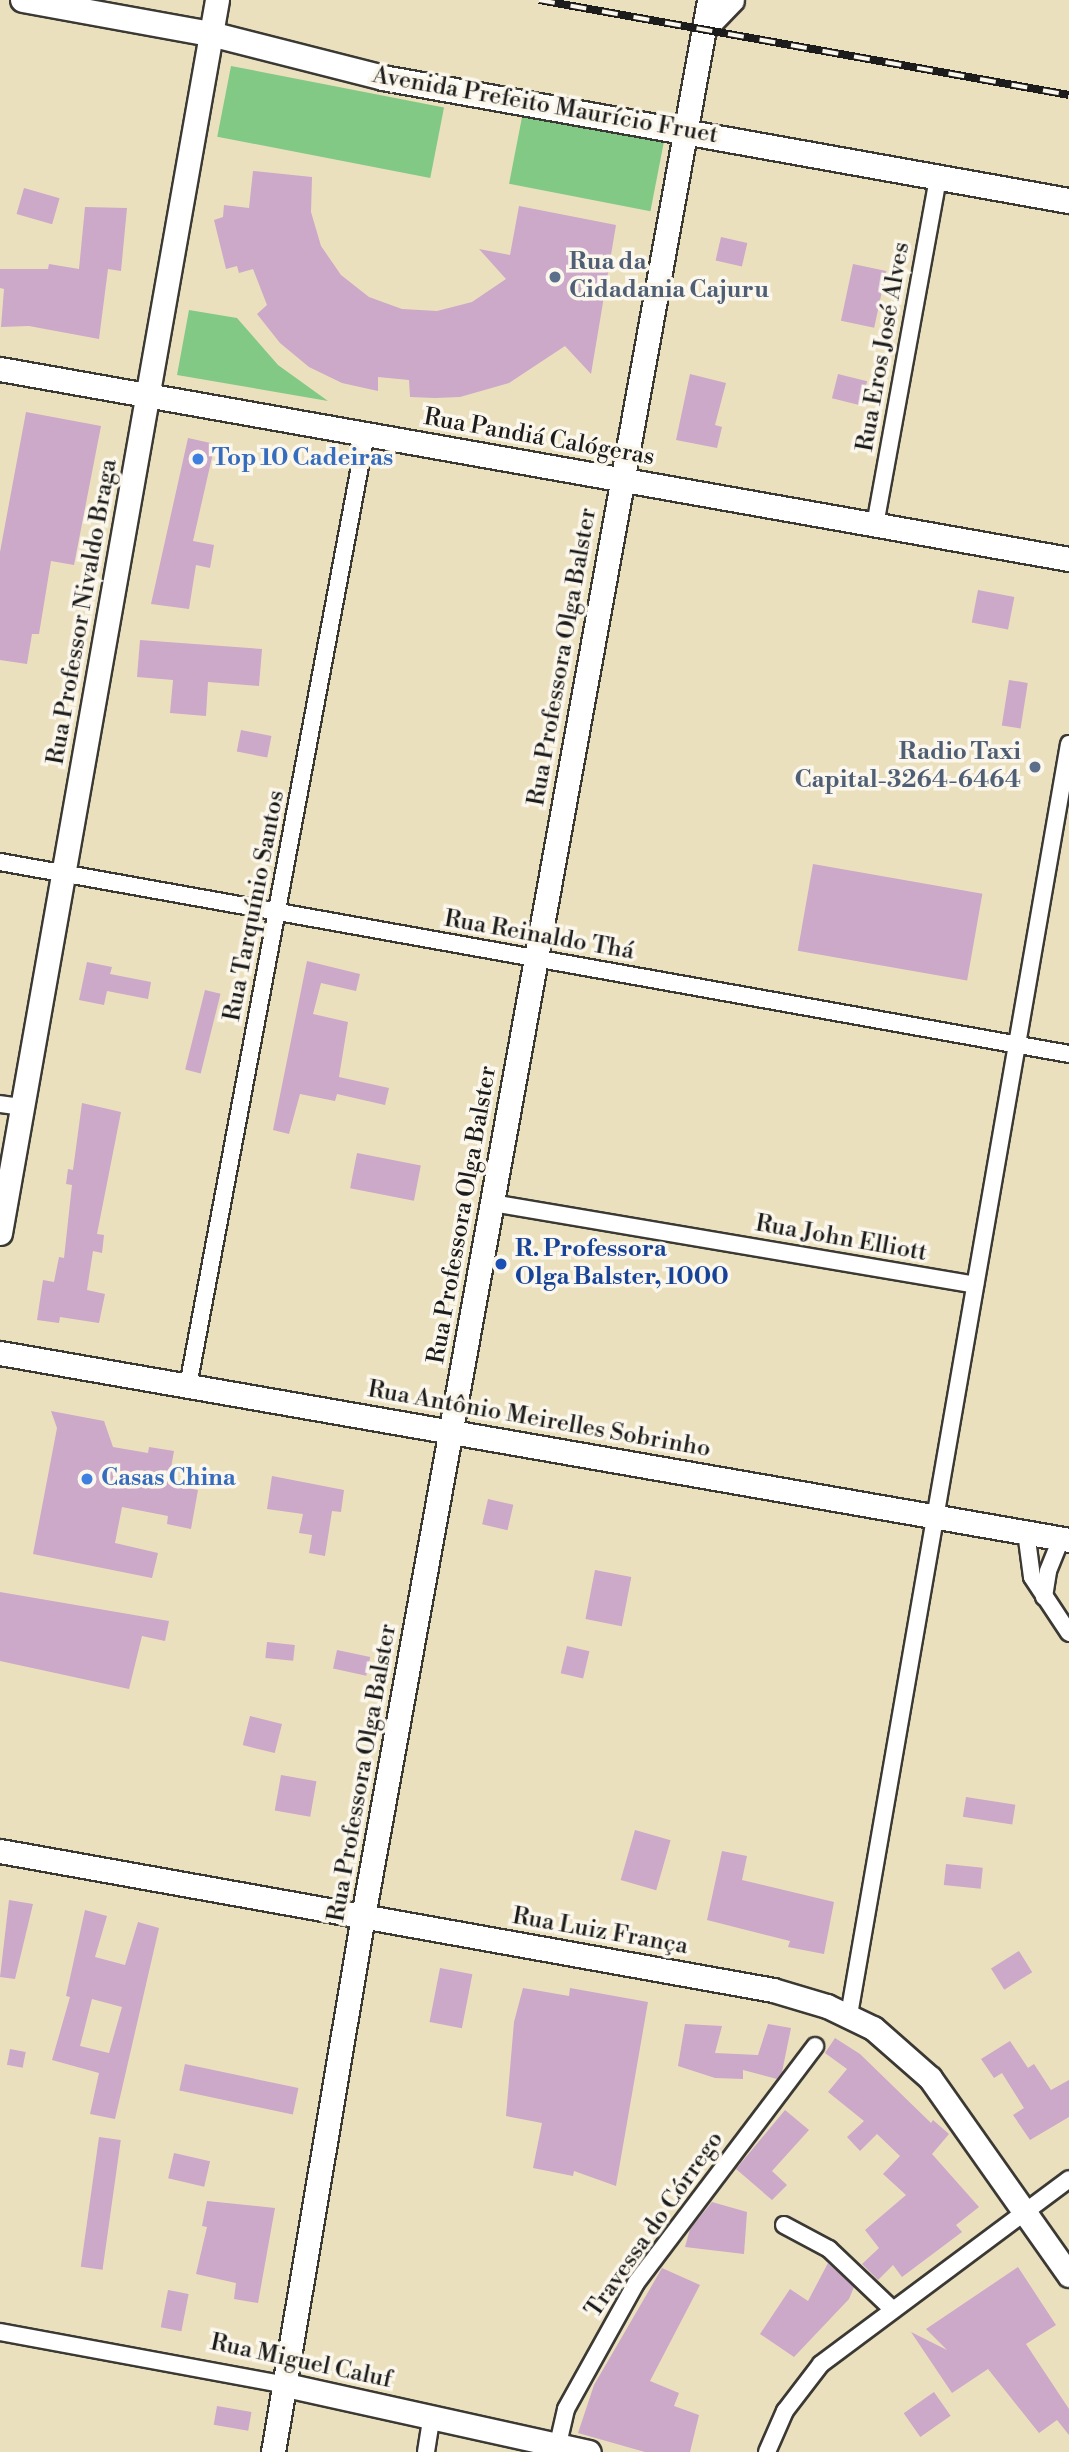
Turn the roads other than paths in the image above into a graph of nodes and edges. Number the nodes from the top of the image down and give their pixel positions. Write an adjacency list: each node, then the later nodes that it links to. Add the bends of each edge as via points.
1 (23, 0): 6 (main road, Avenida Prefeito Maurício Fruet)
2 (218, 0): 6 (main road, Rua Professor Nivaldo Braga)
3 (709, 0): 5 (main road, Rua Professora Olga Balster)
4 (732, 0): 5 (main road)
5 (704, 29): 7 (main road, Rua Professora Olga Balster)
6 (211, 34): 7 (main road, Avenida Prefeito Maurício Fruet, via 383,78); 11 (main road, Rua Professor Nivaldo Braga)
7 (685, 131): 8 (main road, Avenida Prefeito Maurício Fruet); 13 (main road, Rua Professora Olga Balster)
8 (938, 177): 9 (main road, Avenida Prefeito Maurício Fruet); 14 (street, Rua Eros José Alves)
9 (1069, 201)
10 (0, 369): 11 (main road, Rua Pandiá Calógeras)
11 (148, 395): 12 (main road, Rua Pandiá Calógeras); 18 (main road, Rua Professor Nivaldo Braga)
12 (366, 434): 13 (main road, Rua Pandiá Calógeras); 19 (street, Rua Tarquínio Santos)
13 (622, 480): 14 (main road, Rua Pandiá Calógeras); 20 (main road, Rua Professora Olga Balster)
14 (875, 525): 15 (main road, Rua Pandiá Calógeras)
15 (1069, 559)
16 (1069, 744): 21 (street)
17 (0, 862): 18 (street, Rua Reinaldo Thá)
18 (64, 874): 19 (street, Rua Reinaldo Thá); 23 (main road, Rua Professor Nivaldo Braga)
19 (276, 912): 20 (street, Rua Reinaldo Thá); 28 (street, Rua Tarquínio Santos)
20 (536, 958): 21 (street, Rua Reinaldo Thá); 24 (main road, Rua Professora Olga Balster)
21 (1017, 1045): 22 (street, Rua Reinaldo Thá); 26 (street)
22 (1069, 1054)
23 (11, 1105): 25 (main road, Rua Professor Nivaldo Braga)
24 (492, 1203): 26 (street, Rua John Elliott); 29 (main road, Rua Professora Olga Balster)
25 (0, 1233)
26 (975, 1285): 30 (street)
27 (0, 1353): 28 (main road, Rua Antônio Meirelles Sobrinho)
28 (188, 1386): 29 (main road, Rua Antônio Meirelles Sobrinho)
29 (451, 1432): 30 (main road, Rua Antônio Meirelles Sobrinho); 36 (main road, Rua Professora Olga Balster)
30 (936, 1516): 31 (main road, Rua Antônio Meirelles Sobrinho); 37 (street)
31 (1026, 1532): 32 (main road, Rua Antônio Meirelles Sobrinho); 33 (street, via 1028,1565)
32 (1065, 1539): 33 (street, via 1048,1571)
33 (1044, 1597): 34 (street)
34 (1069, 1633)
35 (0, 1851): 36 (main road, Rua Luiz França)
36 (363, 1916): 37 (main road, Rua Luiz França, via 773,1990); 45 (main road, Rua Professora Olga Balster)
37 (849, 2015): 40 (main road, Rua Luiz França, via 904,2052 930,2078)
38 (815, 2046): 47 (street, Travessa do Córrego, via 636,2283 566,2409)
39 (1069, 2179): 40 (street)
40 (1024, 2210): 42 (main road, Rua Luiz França); 43 (street)
41 (784, 2225): 43 (street, via 829,2249)
42 (1069, 2275)
43 (891, 2308): 51 (street, via 838,2349 800,2388)
44 (0, 2332): 45 (street, Rua Miguel Caluf)
45 (286, 2385): 46 (main road, Rua Miguel Caluf); 48 (main road, Rua Professora Olga Balster)
46 (432, 2416): 47 (main road, Rua Miguel Caluf); 49 (street)
47 (558, 2444): 50 (main road, Rua Miguel Caluf)
48 (273, 2452)
49 (426, 2452)
50 (589, 2452)
51 (767, 2452)

